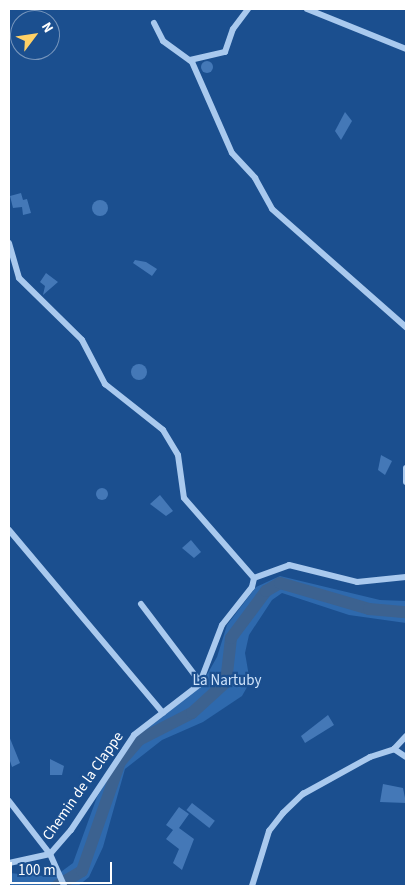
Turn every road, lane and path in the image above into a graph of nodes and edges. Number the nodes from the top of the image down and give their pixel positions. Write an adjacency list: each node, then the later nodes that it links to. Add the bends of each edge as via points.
1 (248, 9): 5 (street, via 233,29 225,52)
2 (307, 9): 4 (street)
3 (154, 23): 5 (street, via 163,41)
4 (406, 49)
5 (190, 60): 7 (street, via 232,153 255,178 272,209)
6 (9, 243): 12 (street, via 19,278 82,340 105,384 162,430 178,455 184,498)
7 (406, 327)
8 (406, 468): 9 (street)
9 (406, 482)
10 (9, 530): 15 (street)
11 (406, 577): 12 (street, via 357,582 289,565)
12 (254, 578): 14 (street, Chemin de la Clappe, via 252,587 222,625)
13 (141, 604): 14 (street)
14 (200, 682): 15 (street, Chemin de la Clappe)
15 (163, 713): 20 (street, Chemin de la Clappe, via 134,735)
16 (406, 736): 17 (street)
17 (394, 749): 18 (street); 23 (street, via 352,766 303,794 282,813 269,831)
18 (406, 757)
19 (9, 801): 20 (street)
20 (51, 857): 21 (street); 22 (street)
21 (9, 863)
22 (64, 886)
23 (252, 886)

